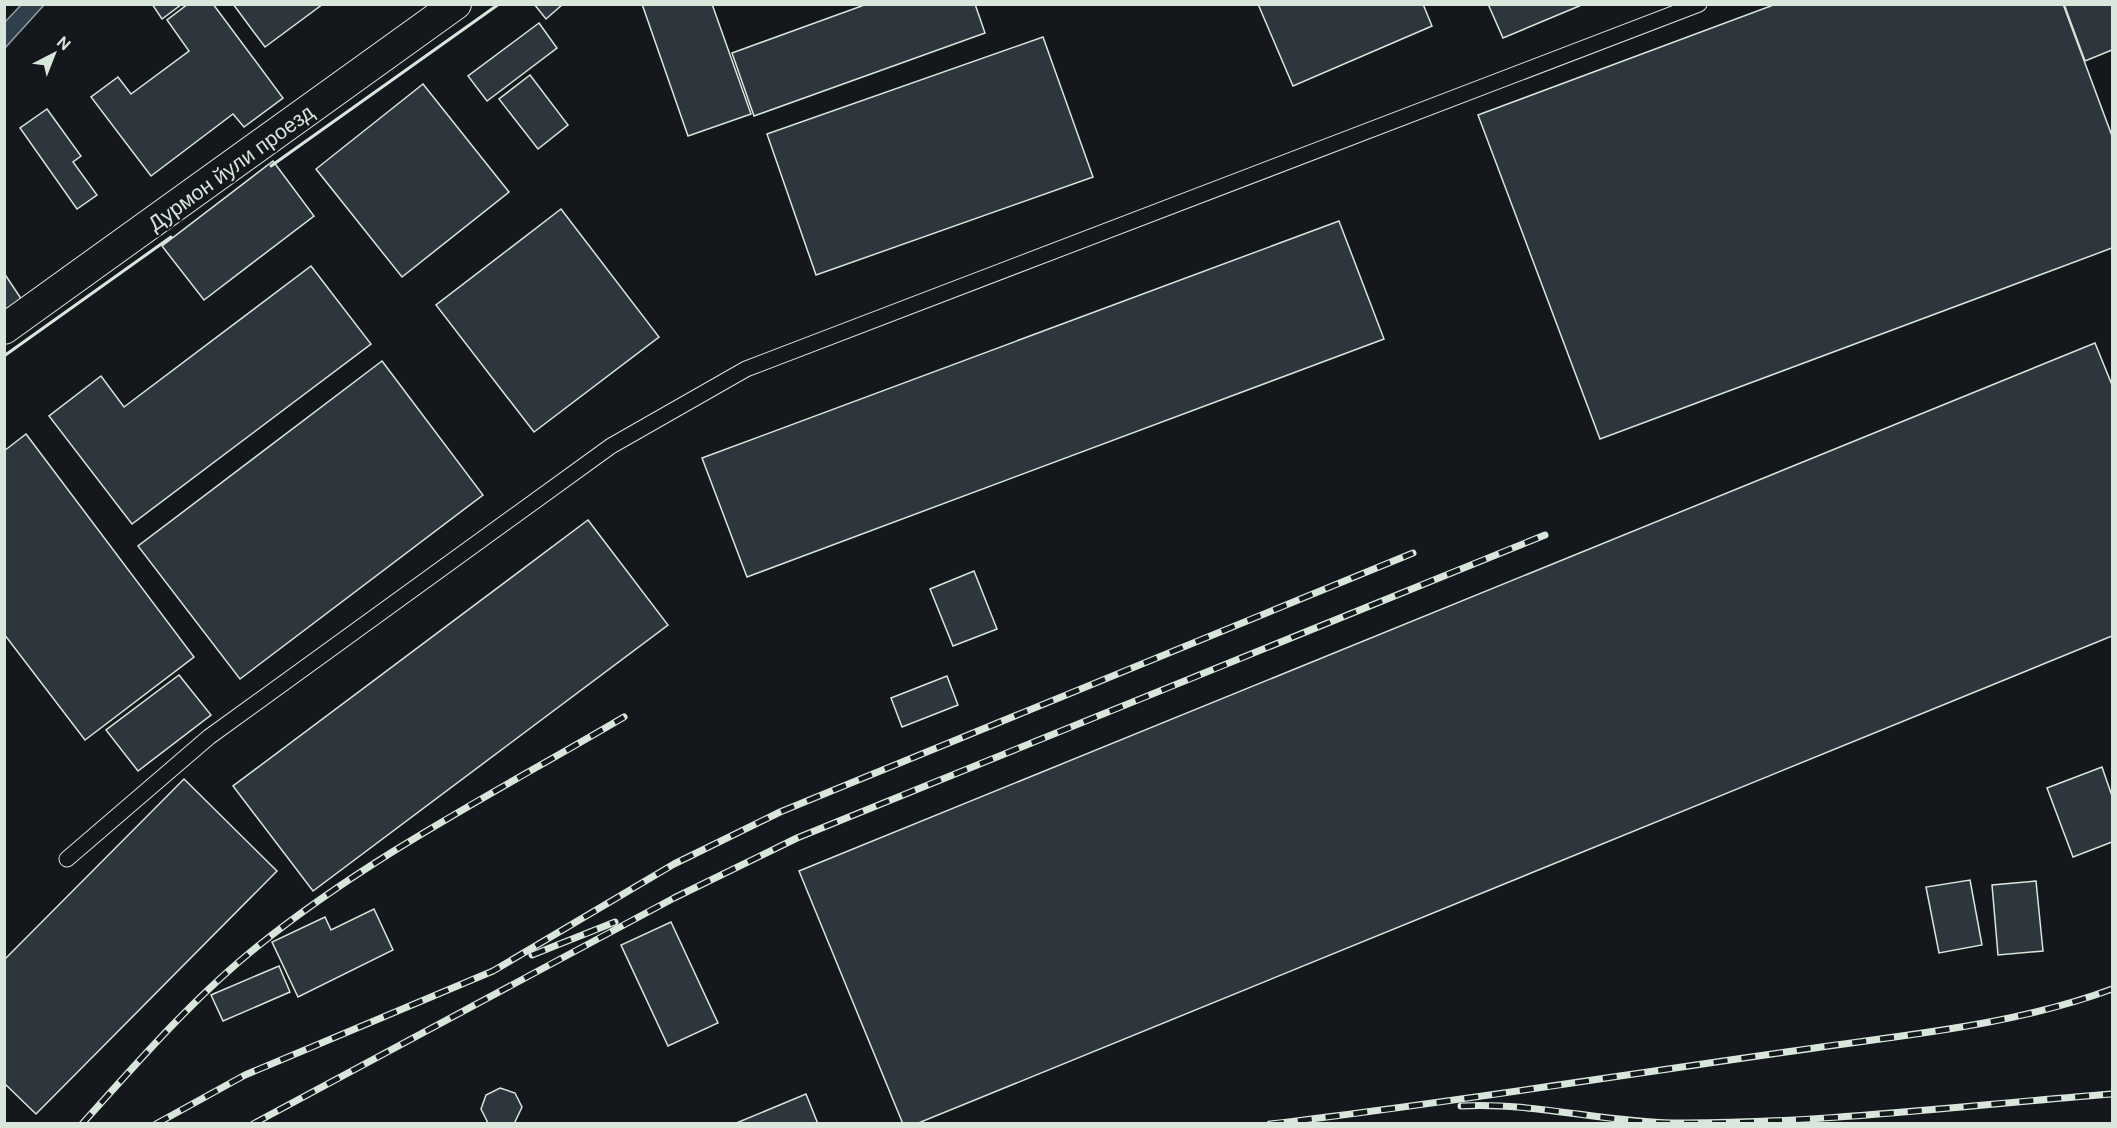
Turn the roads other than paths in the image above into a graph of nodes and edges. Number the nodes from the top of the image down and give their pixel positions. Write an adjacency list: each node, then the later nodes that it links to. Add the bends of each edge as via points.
1 (456, 4): 3 (street, Дурмон йули проезд)
2 (1699, 4): 4 (lane, via 746,369 611,446 209,737)
3 (4, 329)
4 (67, 859)

